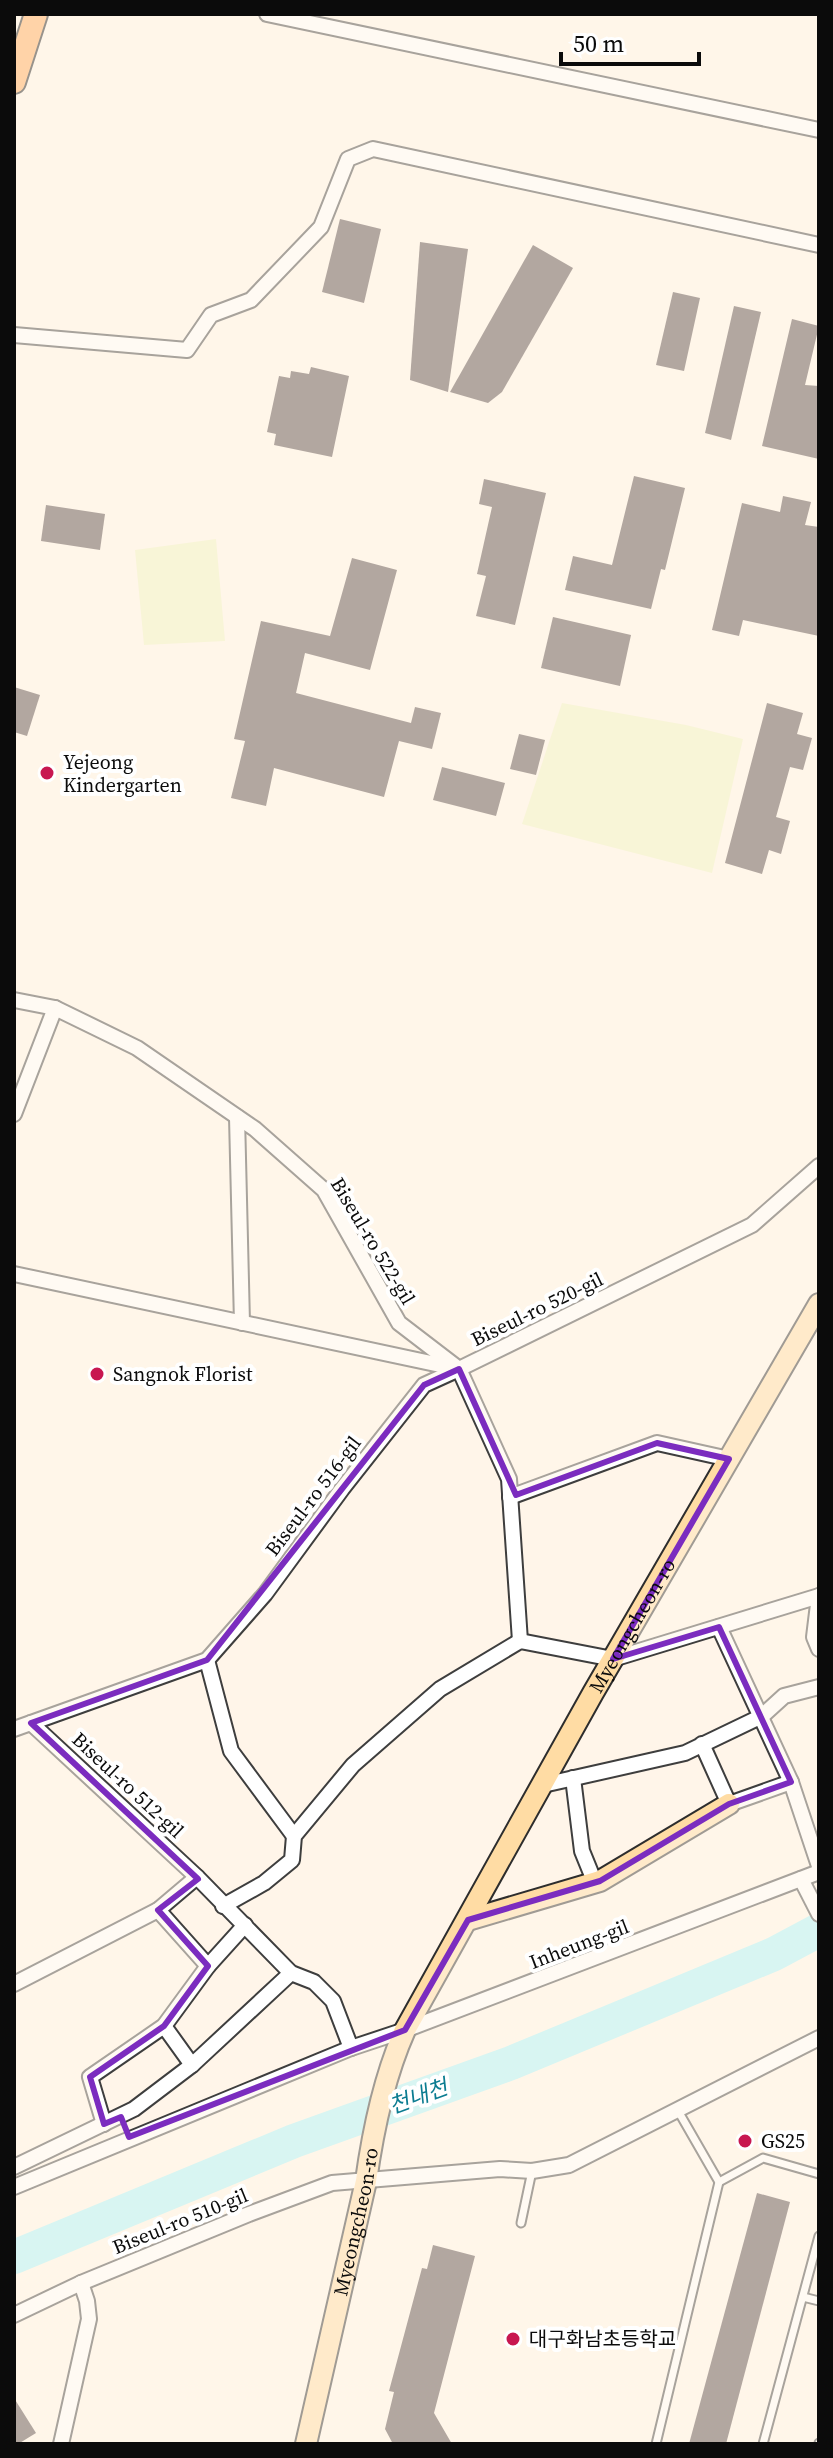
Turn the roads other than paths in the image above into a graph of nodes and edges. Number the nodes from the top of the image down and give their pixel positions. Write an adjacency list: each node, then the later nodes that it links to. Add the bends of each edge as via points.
1 (36, 14): 3 (main road)
2 (267, 14): 4 (street)
3 (14, 82)
4 (819, 130)
5 (819, 245): 6 (street, via 373,149 348,159 321,227 251,300 211,315 187,350)
6 (14, 335)
7 (14, 1000): 8 (street, Biseul-ro 522-gil)
8 (55, 1008): 9 (street); 10 (street, Biseul-ro 522-gil, via 137,1048)
9 (14, 1114)
10 (237, 1117): 14 (street); 15 (street, Biseul-ro 522-gil, via 324,1190 399,1323)
11 (819, 1166): 15 (street, Biseul-ro 520-gil, via 752,1225)
12 (14, 1274): 14 (street, Biseul-ro 520-gil)
13 (819, 1304): 16 (street, Myeongcheon-ro)
14 (242, 1323): 15 (street, Biseul-ro 520-gil)
15 (459, 1369): 17 (street, Biseul-ro 522-gil, via 509,1479); 23 (street, Biseul-ro 516-gil, via 424,1385 265,1594)
16 (729, 1459): 17 (street, via 657,1443); 22 (street, Myeongcheon-ro)
17 (510, 1497): 20 (street, Biseul-ro 522-gil)
18 (819, 1596): 19 (street); 21 (street, via 814,1637)
19 (719, 1627): 22 (street); 25 (street)
20 (520, 1641): 22 (street); 33 (street, via 440,1689 353,1765)
21 (819, 1649)
22 (613, 1659): 31 (street, Myeongcheon-ro)
23 (207, 1660): 26 (street, Biseul-ro 516-gil); 33 (street, via 231,1751)
24 (819, 1687): 25 (street, via 784,1696)
25 (762, 1716): 28 (street); 30 (street)
26 (31, 1723): 27 (street, Biseul-ro 516-gil); 35 (street, Biseul-ro 512-gil)
27 (14, 1729)
28 (702, 1744): 29 (street, via 685,1753); 32 (street)
29 (573, 1778): 31 (street); 37 (street, via 582,1851)
30 (791, 1782): 32 (street); 34 (street)
31 (543, 1785): 41 (street, Myeongcheon-ro)
32 (729, 1804): 37 (street)
33 (294, 1836): 38 (street, via 292,1860)
34 (819, 1869): 36 (street, Inheung-gil)
35 (197, 1877): 38 (street, Biseul-ro 512-gil); 39 (street)
36 (801, 1879): 40 (street); 47 (street, Inheung-gil)
37 (595, 1883): 41 (street)
38 (223, 1906): 42 (street, Biseul-ro 512-gil)
39 (158, 1910): 43 (street); 45 (street)
40 (819, 1914)
41 (468, 1920): 47 (street, Myeongcheon-ro)
42 (245, 1925): 43 (street); 44 (street, Biseul-ro 512-gil)
43 (208, 1966): 46 (street)
44 (291, 1973): 49 (street, via 314,1982 333,2001); 50 (street)
45 (14, 1984)
46 (164, 2026): 50 (street); 53 (street, via 90,2077)
47 (405, 2030): 49 (street, Inheung-gil); 58 (street, Myeongcheon-ro, via 393,2057)
48 (819, 2038): 51 (street, Biseul-ro 510-gil)
49 (351, 2048): 54 (street, Inheung-gil)
50 (192, 2065): 52 (street)
51 (677, 2109): 56 (street, Biseul-ro 510-gil, via 569,2165); 59 (lane)
52 (121, 2117): 53 (street); 54 (street)
53 (104, 2124): 55 (street)
54 (129, 2137): 60 (street, Inheung-gil)
55 (14, 2167)
56 (532, 2171): 58 (street, Biseul-ro 510-gil); 61 (lane)
57 (819, 2174): 59 (lane, via 763,2158)
58 (366, 2181): 63 (street, Biseul-ro 510-gil, via 332,2183); 68 (street, Myeongcheon-ro)
59 (719, 2182): 69 (lane)
60 (14, 2187)
61 (521, 2223)
62 (819, 2236): 64 (lane)
63 (81, 2283): 66 (street, Biseul-ro 510-gil); 67 (street, via 89,2319)
64 (803, 2297): 65 (lane); 70 (lane)
65 (819, 2301)
66 (14, 2315)
67 (61, 2444)
68 (306, 2444)
69 (656, 2444)
70 (763, 2444)

